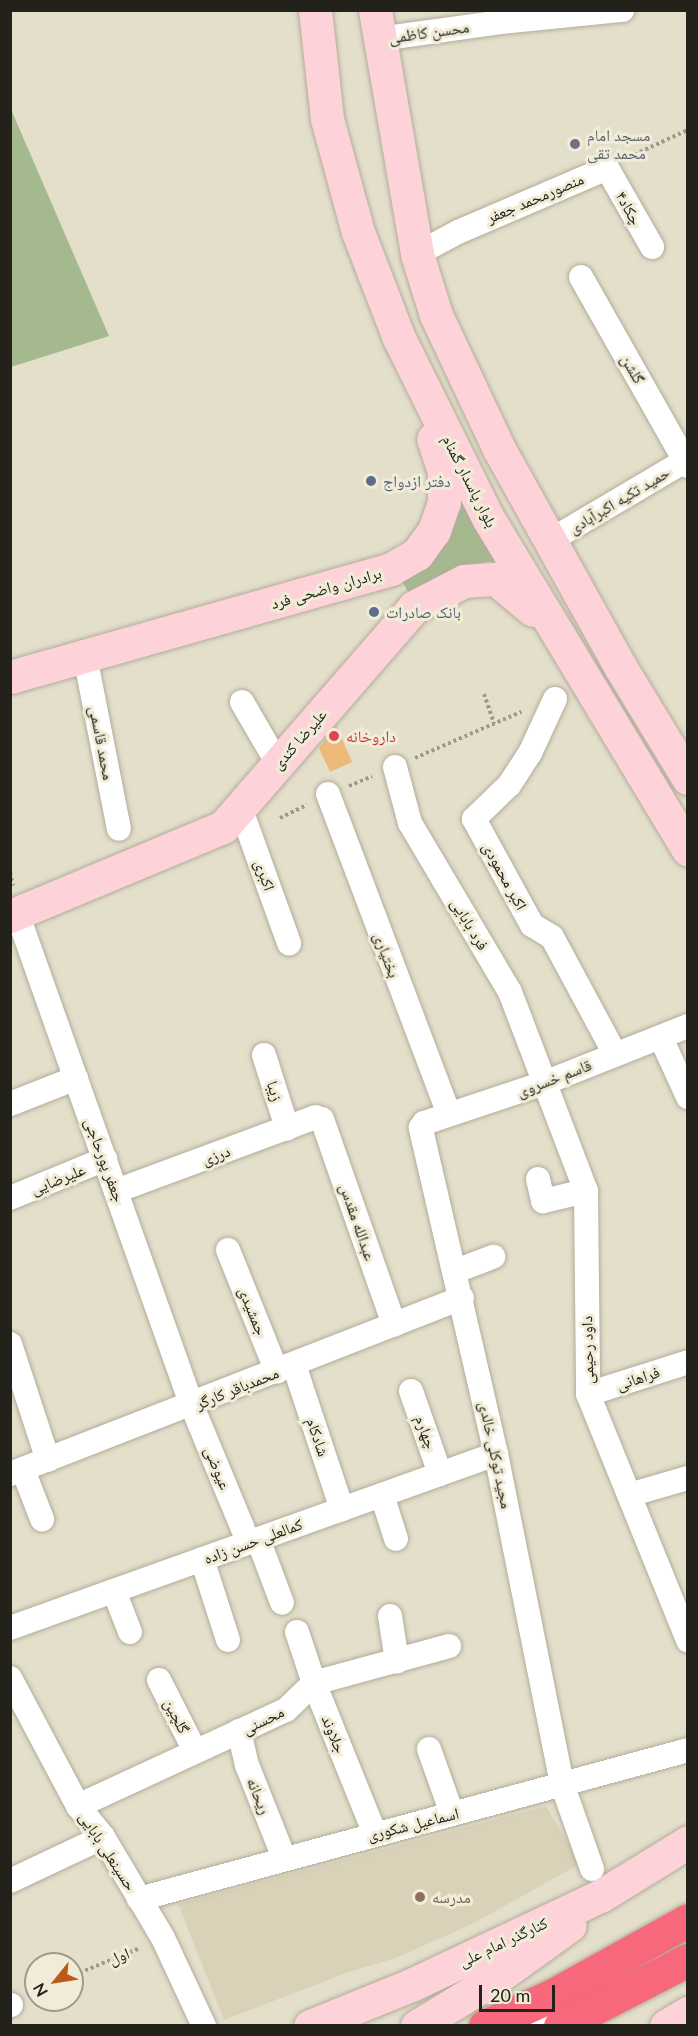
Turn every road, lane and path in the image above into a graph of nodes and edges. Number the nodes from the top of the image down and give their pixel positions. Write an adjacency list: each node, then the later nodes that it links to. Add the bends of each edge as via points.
1 (315, 10): 10 (main road, بلوار پاسدار گمنام, via 327,119 358,231)
2 (622, 10): 3 (street, محسن کاظمی)
3 (500, 16): 4 (street, محسن کاظمی)
4 (377, 25): 8 (main road)
5 (687, 130): 6 (path)
6 (607, 168): 7 (street, چکاد۴); 8 (street, منصورمحمد جعفر, via 458,232)
7 (652, 247)
8 (417, 254): 12 (main road, via 436,315 494,439)
9 (581, 278): 11 (street, گلشن)
10 (399, 338): 13 (main road, برادران واضحی فرد, via 444,472 444,502 434,531 417,554 391,569); 15 (main road, بلوار پاسدار گمنام, via 488,518)
11 (686, 462): 12 (street, حمید تکیه اکبرآبادی)
12 (551, 540): 24 (main road)
13 (362, 578): 14 (main road, via 392,589 399,604); 16 (main road, برادران واضحی فرد)
14 (397, 624): 15 (main road, علیرضا کندی, via 414,607 464,581 496,579); 22 (main road, علیرضا کندی)
15 (558, 635): 29 (main road, بلوار پاسدار گمنام)
16 (85, 657): 17 (main road, برادران واضحی فرد); 28 (street, محمد قاسمی)
17 (10, 677)
18 (484, 694): 21 (path)
19 (555, 699): 21 (path); 35 (street, اکبر محمودی, via 530,753 509,785 474,819 532,925 552,937)
20 (242, 702): 22 (street)
21 (494, 723): 23 (path)
22 (278, 764): 26 (main road, علیرضا کندی)
23 (395, 767): 25 (path); 37 (street, فرد بابایی, via 410,822 510,992)
24 (687, 778)
25 (328, 794): 27 (path); 40 (street, بختیاری)
26 (240, 807): 30 (main road, علیرضا کندی, via 223,827); 31 (street, اکبری)
27 (280, 818)
28 (119, 829)
29 (687, 849)
30 (14, 914): 36 (street, جعفر پورحاجی)
31 (289, 943)
32 (687, 1026): 33 (street, قاسم خسروی)
33 (661, 1038): 35 (street, قاسم خسروی); 38 (street)
34 (264, 1054): 42 (street, زیبا)
35 (615, 1054): 37 (street, قاسم خسروی)
36 (76, 1078): 39 (street); 44 (street, جعفر پورحاجی)
37 (547, 1082): 40 (street, قاسم خسروی); 47 (street, داود رحیمی)
38 (687, 1097)
39 (10, 1104)
40 (449, 1114): 43 (street, قاسم خسروی, via 424,1123)
41 (319, 1118): 42 (street, درزی); 53 (street, عبدالله مقدس)
42 (286, 1128): 46 (street, درزی)
43 (421, 1128): 51 (street, مجید توکلی خالدی)
44 (105, 1159): 46 (street, جعفر پورحاجی); 48 (street, علیرضایی)
45 (538, 1179): 47 (street, via 543,1202)
46 (116, 1191): 59 (street, جعفر پورحاجی)
47 (586, 1191): 58 (street, داود رحیمی)
48 (10, 1198)
49 (228, 1251): 56 (street, جمشیدی)
50 (493, 1257): 51 (street)
51 (456, 1271): 52 (street, مجید توکلی خالدی)
52 (462, 1298): 53 (street, محمدباقر کارگر); 60 (street, مجید توکلی خالدی)
53 (394, 1325): 56 (street, محمدباقر کارگر)
54 (10, 1344): 61 (street)
55 (687, 1362): 58 (street, فراهانی)
56 (285, 1369): 59 (street, محمدباقر کارگر); 67 (street, شادکام)
57 (411, 1391): 63 (street, چهارم)
58 (588, 1394): 66 (street, داود رحیمی)
59 (192, 1406): 61 (street, محمدباقر کارگر); 69 (street, عیوضی)
60 (496, 1454): 63 (street, کمالعلی حسن زاده); 89 (street, مجید توکلی خالدی)
61 (48, 1460): 62 (street, محمدباقر کارگر)
62 (17, 1472): 68 (street)
63 (441, 1474): 65 (street, کمالعلی حسن زاده)
64 (687, 1478): 66 (street)
65 (382, 1495): 67 (street, کمالعلی حسن زاده); 70 (street)
66 (629, 1495): 79 (street, داود رحیمی)
67 (342, 1509): 69 (street, کمالعلی حسن زاده)
68 (42, 1518)
69 (250, 1534): 71 (street, کمالعلی حسن زاده); 73 (street, عیوضی)
70 (396, 1539)
71 (202, 1559): 72 (street, کمالعلی حسن زاده); 78 (street)
72 (114, 1591): 75 (street, کمالعلی حسن زاده); 76 (street)
73 (282, 1603)
74 (390, 1616): 81 (street)
75 (10, 1628)
76 (130, 1632)
77 (297, 1632): 84 (street, جلاوند)
78 (228, 1640)
79 (687, 1640)
80 (449, 1646): 81 (street, محسنی)
81 (397, 1660): 84 (street, محسنی)
82 (10, 1678): 90 (street, حسینعلی بابایی)
83 (159, 1680): 88 (street, گلچین)
84 (314, 1683): 85 (street, محسنی, via 286,1710); 92 (street, جلاوند)
85 (239, 1731): 88 (street, محسنی); 95 (street, ریحانه, via 247,1765)
86 (429, 1749): 91 (street)
87 (687, 1750): 89 (street, اسماعیل شکوری)
88 (195, 1751): 90 (street, محسنی)
89 (562, 1784): 91 (street, اسماعیل شکوری); 97 (street, مجید توکلی خالدی)
90 (78, 1806): 93 (street, حسینعلی بابایی)
91 (452, 1814): 92 (street, اسماعیل شکوری)
92 (375, 1834): 95 (street, اسماعیل شکوری)
93 (103, 1837): 96 (street); 98 (street, حسینعلی بابایی)
94 (687, 1842): 97 (main road, کنارگذر امام علی)
95 (284, 1858): 98 (street, اسماعیل شکوری)
96 (10, 1881)
97 (597, 1882): 108 (main road, کنارگذر امام علی, via 411,1985); 109 (main road, via 556,1939)
98 (140, 1899): 101 (street, حسینعلی بابایی)
99 (687, 1920): 110 (highway, via 555,1994)
100 (687, 1935): 103 (lane)
101 (163, 1938): 104 (path, اول); 107 (street, حسینعلی بابایی)
102 (687, 1960): 106 (highway)
103 (639, 1963)
104 (84, 1971)
105 (687, 2013): 112 (main road)
106 (566, 2014): 111 (lane)
107 (204, 2025)
108 (310, 2025)
109 (417, 2025)
110 (485, 2025)
111 (525, 2025)
112 (666, 2025)

